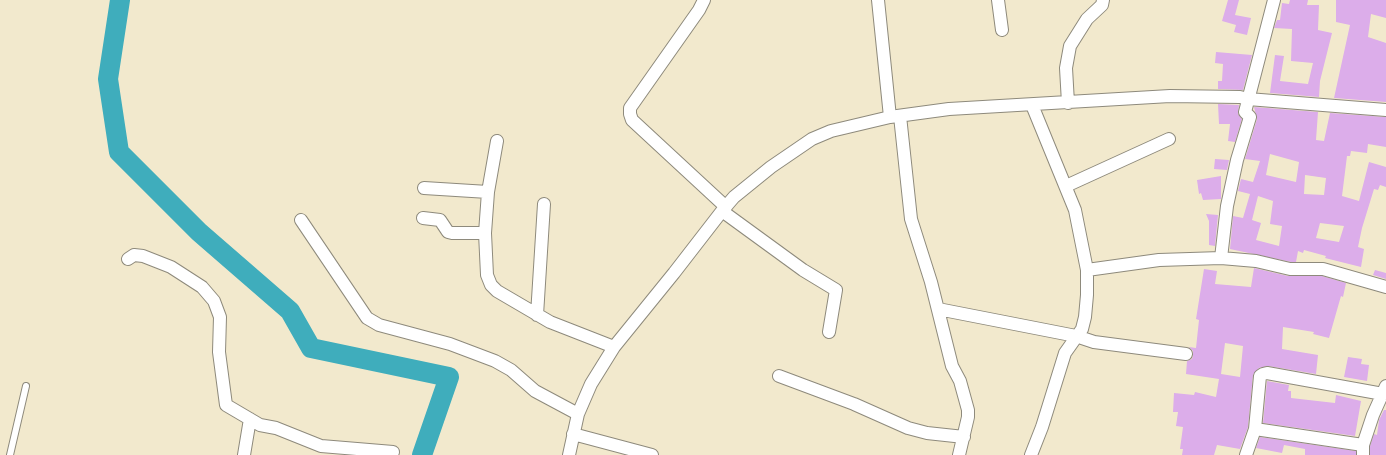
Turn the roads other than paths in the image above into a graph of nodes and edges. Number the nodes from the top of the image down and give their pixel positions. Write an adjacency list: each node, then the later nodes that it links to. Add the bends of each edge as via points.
1 (704, 0): 18 (street, via 630,108 630,114 632,120)
2 (878, 0): 11 (street)
3 (998, 0): 6 (street)
4 (1104, 0): 8 (street, via 1087,19 1070,46 1066,68)
5 (1274, 0): 7 (street)
6 (1002, 30)
7 (1248, 99): 8 (street, via 1170,96); 10 (street); 22 (street, via 1245,112 1250,118 1230,190)
8 (1068, 103): 9 (street)
9 (1032, 105): 11 (street, via 949,109); 14 (street)
10 (1386, 110)
11 (895, 116): 18 (street, via 831,131 812,139 771,167 734,197); 26 (street, via 911,220)
12 (1170, 139): 14 (street)
13 (497, 141): 16 (street)
14 (1066, 186): 24 (street, via 1076,210)
15 (424, 188): 16 (street)
16 (488, 192): 21 (street)
17 (544, 204): 27 (street)
18 (724, 209): 28 (street, via 803,270 836,290); 30 (street)
19 (424, 218): 21 (street, via 440,220 448,232 452,233)
20 (301, 220): 35 (street, via 367,318 379,325 450,344 495,361 512,370 535,391)
21 (485, 233): 27 (street, via 487,275 491,285)
22 (1221, 258): 24 (street, via 1159,260); 25 (street, via 1256,261 1290,269 1323,270)
23 (128, 260): 36 (street, via 134,255 143,256 170,267 202,287 214,301 220,317 219,352 226,405)
24 (1086, 270): 29 (street, via 1085,317 1082,329)
25 (1386, 287)
26 (938, 309): 29 (street); 39 (street, via 952,366 960,381 968,410)
27 (537, 315): 30 (street)
28 (829, 332)
29 (1076, 336): 31 (street, via 1094,342); 47 (street, via 1065,353)
30 (614, 346): 35 (street, via 591,384)
31 (1186, 354)
32 (779, 376): 39 (street, via 854,404 908,428 927,433)
33 (26, 386): 42 (lane)
34 (1384, 390): 37 (street, via 1267,373 1260,376); 40 (street)
35 (578, 414): 38 (street)
36 (250, 419): 41 (street, via 321,446); 43 (street)
37 (1255, 429): 40 (street); 48 (street)
38 (573, 434): 44 (street); 45 (street)
39 (964, 436): 46 (street)
40 (1363, 450)
41 (393, 452)
42 (10, 455)
43 (244, 455)
44 (569, 455)
45 (652, 455)
46 (959, 455)
47 (1031, 455)
48 (1246, 455)

